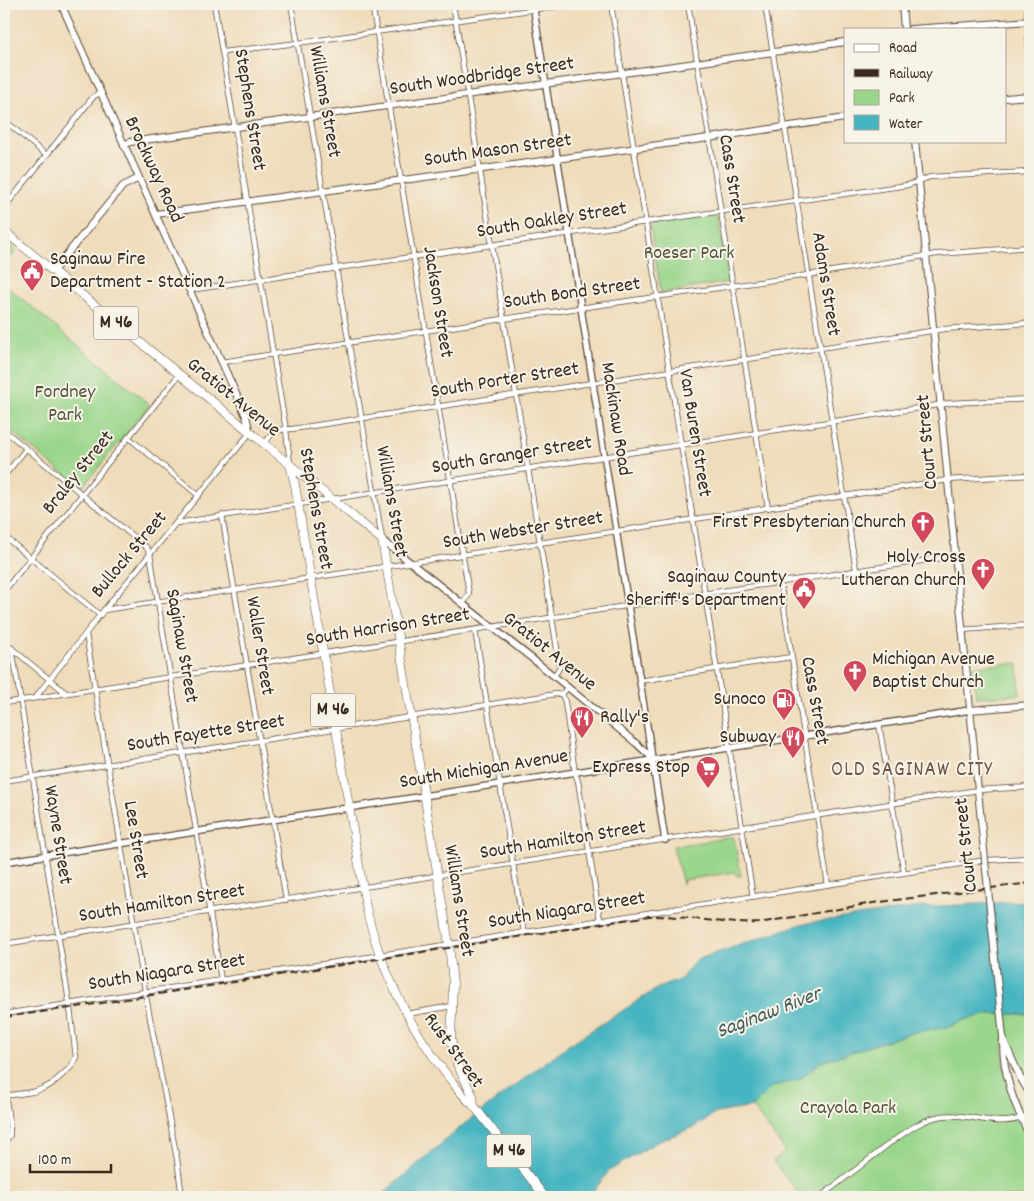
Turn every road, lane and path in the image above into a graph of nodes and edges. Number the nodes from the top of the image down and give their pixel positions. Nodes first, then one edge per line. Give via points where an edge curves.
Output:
1 (60, 4) edge
2 (214, 4) edge
3 (292, 4) edge
4 (372, 4) edge
5 (452, 4) edge
6 (573, 4) edge
7 (611, 4) edge
8 (688, 4) edge
9 (765, 4) edge
10 (902, 4) edge
11 (1028, 4) edge
12 (534, 6) edge
13 (455, 21) junction
14 (1029, 21) edge
15 (904, 28) edge
16 (926, 28) edge
17 (377, 32) junction
18 (844, 42) edge
19 (298, 43) junction
20 (223, 52) junction
21 (773, 52) junction
22 (697, 62) junction
23 (622, 73) junction
24 (1030, 77) edge
25 (546, 84) junction
26 (100, 93) junction
27 (467, 94) junction
28 (1030, 96) edge
29 (1006, 98) edge
30 (389, 106) junction
31 (310, 117) junction
32 (844, 118) edge
33 (4, 120) edge
34 (784, 127) junction
35 (235, 128) junction
36 (709, 138) junction
37 (915, 142) edge
38 (124, 145) junction
39 (634, 148) junction
40 (46, 155) junction
41 (558, 159) junction
42 (479, 170) junction
43 (1030, 172) edge
44 (139, 178) junction
45 (401, 181) junction
46 (919, 181) junction
47 (324, 191) junction
48 (796, 200) junction
49 (247, 202) junction
50 (4, 208) edge
51 (721, 212) junction
52 (156, 214) junction
53 (646, 222) junction
54 (4, 231) edge
55 (569, 234) junction
56 (492, 245) junction
57 (1030, 247) edge
58 (414, 256) junction
59 (926, 256) junction
60 (336, 268) junction
61 (53, 271) junction
62 (808, 275) junction
63 (261, 279) junction
64 (733, 285) junction
65 (190, 290) junction
66 (658, 297) junction
67 (581, 308) junction
68 (503, 319) junction
69 (1030, 323) edge
70 (934, 330) junction
71 (426, 331) junction
72 (348, 343) junction
73 (820, 348) junction
74 (273, 354) junction
75 (744, 359) junction
76 (222, 362) junction
77 (669, 371) junction
78 (179, 375) junction
79 (593, 383) junction
80 (516, 394) junction
81 (1030, 399) edge
82 (439, 406) junction
83 (940, 406) junction
84 (361, 418) junction
85 (832, 423) junction
86 (4, 430) edge
87 (286, 430) junction
88 (250, 433) junction
89 (756, 434) junction
90 (128, 437) junction
91 (264, 444) junction
92 (681, 446) junction
93 (26, 449) junction
94 (604, 457) junction
95 (290, 465) junction
96 (528, 469) junction
97 (1030, 475) edge
98 (4, 476) edge
99 (450, 480) junction
100 (948, 480) junction
101 (373, 492) junction
102 (81, 495) junction
103 (198, 495) junction
104 (844, 497) junction
105 (332, 499) junction
106 (298, 504) junction
107 (768, 508) junction
108 (222, 515) junction
109 (693, 520) junction
110 (177, 523) junction
111 (616, 531) junction
112 (4, 536) edge
113 (382, 540) junction
114 (540, 543) junction
115 (150, 554) junction
116 (463, 556) junction
117 (954, 556) junction
118 (30, 558) junction
119 (412, 563) junction
120 (386, 567) junction
121 (856, 570) junction
122 (311, 579) junction
123 (780, 582) junction
124 (235, 590) junction
125 (4, 591) edge
126 (705, 593) junction
127 (158, 602) junction
128 (463, 604) junction
129 (628, 606) junction
130 (104, 610) junction
131 (100, 615) junction
132 (552, 618) junction
133 (1030, 625) edge
134 (492, 627) junction
135 (475, 630) junction
136 (961, 630) junction
137 (86, 634) junction
138 (4, 642) edge
139 (399, 642) junction
140 (12, 648) junction
141 (323, 654) junction
142 (791, 657) junction
143 (246, 665) junction
144 (716, 668) junction
145 (554, 676) junction
146 (171, 677) junction
147 (49, 680) junction
148 (639, 681) junction
149 (568, 688) junction
150 (95, 689) junction
151 (66, 693) junction
152 (562, 694) junction
153 (35, 698) junction
154 (20, 700) junction
155 (4, 703) edge
156 (488, 705) junction
157 (1030, 705) edge
158 (970, 710) junction
159 (411, 717) junction
160 (879, 724) junction
161 (336, 728) junction
162 (805, 735) junction
163 (260, 740) junction
164 (729, 748) junction
165 (184, 752) junction
166 (653, 759) junction
167 (107, 764) junction
168 (575, 772) junction
169 (32, 776) junction
170 (4, 780) edge
171 (501, 784) junction
172 (1030, 787) edge
173 (978, 790) junction
174 (424, 795) junction
175 (893, 803) junction
176 (348, 807) junction
177 (818, 815) junction
178 (272, 820) junction
179 (741, 826) junction
180 (197, 832) junction
181 (665, 840) junction
182 (120, 844) junction
183 (590, 852) junction
184 (45, 855) junction
185 (1030, 858) edge
186 (4, 862) edge
187 (513, 864) junction
188 (904, 873) junction
189 (438, 876) junction
190 (828, 885) junction
191 (362, 888) junction
192 (753, 897) junction
193 (286, 900) junction
194 (209, 912) junction
195 (600, 920) junction
196 (133, 923) junction
197 (524, 932) junction
198 (58, 935) junction
199 (4, 944) edge
200 (449, 944) junction
201 (379, 955) junction
202 (222, 980) junction
203 (145, 992) junction
204 (69, 1004) junction
205 (452, 1006) junction
206 (4, 1014) edge
207 (407, 1014) junction
208 (1003, 1037) junction
209 (4, 1083) edge
210 (1030, 1094) edge
211 (5, 1096) edge
212 (474, 1106) junction
213 (1030, 1114) edge
214 (1021, 1119) junction
215 (1030, 1136) edge
216 (4, 1143) edge
217 (182, 1197) edge
218 (545, 1197) edge
219 (820, 1197) edge

1 - 26 main road, Brockway Road
2 - 20 street, Stephens Street
3 - 19 street, Williams Street
4 - 17 street, Jackson Street
5 - 13 street
6 - 12 street
7 - 23 street, Van Buren Street
8 - 22 street, Cass Street
9 - 21 street, Adams Street
10 - 15 main road
11 - 14 street
12 - 13 street
12 - 25 street, Mackinaw Road
13 - 17 street
13 - 27 street
14 - 16 main road
14 - 24 street
17 - 19 street
17 - 30 street, Jackson Street
18 - 21 main road, South Woodbridge Street
19 - 20 street
19 - 31 street, Williams Street
20 - 35 street, Stephens Street
21 - 22 main road, South Woodbridge Street
21 - 34 street, Adams Street
22 - 23 main road, South Woodbridge Street
22 - 36 street, Cass Street
23 - 25 main road, South Woodbridge Street
23 - 39 street, Van Buren Street
25 - 27 main road, South Woodbridge Street
25 - 41 street, Mackinaw Road
26 - 38 main road, Brockway Road
26 - 40 street via 94,96
27 - 30 main road, South Woodbridge Street
27 - 42 street
28 - 29 main road
30 - 31 main road, South Woodbridge Street
30 - 45 street, Jackson Street
31 - 35 main road, South Woodbridge Street
31 - 47 street, Williams Street
32 - 34 main road, South Mason Street
33 - 40 street
34 - 36 main road, South Mason Street
34 - 48 street, Adams Street
35 - 38 main road, South Woodbridge Street
35 - 49 street, Stephens Street
36 - 39 main road, South Mason Street
36 - 51 street, Cass Street
37 - 46 main road, Court Street
38 - 44 main road, Brockway Road
39 - 41 main road, South Mason Street
39 - 53 street, Van Buren Street
40 - 50 street
41 - 42 main road, South Mason Street
41 - 55 street, Mackinaw Road
42 - 45 main road, South Mason Street
42 - 56 street
43 - 46 street, South Oakley Street via 930,177
44 - 52 main road, Brockway Road
44 - 61 main road via 123,186
45 - 47 main road, South Mason Street
45 - 58 street, Jackson Street
46 - 48 street, South Oakley Street
46 - 59 main road, Court Street
47 - 49 main road, South Mason Street
47 - 60 street, Williams Street
48 - 51 street, South Oakley Street
48 - 62 street, Adams Street
49 - 52 main road, South Mason Street
49 - 63 street, Stephens Street
51 - 53 street, South Oakley Street
51 - 64 street, Cass Street
52 - 65 main road, Brockway Road
53 - 55 street, South Oakley Street
53 - 66 street, Van Buren Street
54 - 61 highway, Gratiot Avenue / M 46
55 - 56 street, South Oakley Street
55 - 67 street, Mackinaw Road
56 - 58 street, South Oakley Street
56 - 68 street
57 - 59 street, South Bond Street
58 - 60 street, South Oakley Street
58 - 71 street, Jackson Street
59 - 62 street, South Bond Street
59 - 70 main road, Court Street
60 - 63 street, South Oakley Street
60 - 72 street, Williams Street
61 - 78 highway, Gratiot Avenue / M 46
62 - 64 street, South Bond Street
62 - 73 street, Adams Street
63 - 65 street, South Oakley Street
63 - 74 street, Stephens Street
64 - 66 street, South Bond Street
64 - 75 street, Cass Street
65 - 76 main road, Brockway Road
66 - 67 street, South Bond Street
66 - 77 street, Van Buren Street
67 - 68 street, South Bond Street
67 - 79 street, Mackinaw Road
68 - 71 street, South Bond Street
68 - 80 street
69 - 70 street, South Porter Street
70 - 73 street, South Porter Street
70 - 83 main road, Court Street
71 - 72 street, South Bond Street
71 - 82 street, Jackson Street
72 - 74 street, South Bond Street
72 - 84 street, Williams Street
73 - 75 street, South Porter Street
73 - 85 street, Adams Street
74 - 76 street, South Bond Street
74 - 87 street, Stephens Street
75 - 77 street, South Porter Street
75 - 89 street, Cass Street
76 - 88 main road, Brockway Road via 246,416
77 - 79 street, South Porter Street
77 - 92 street, Van Buren Street
78 - 88 highway, Gratiot Avenue / M 46
78 - 90 street, Braley Street
79 - 80 street, South Porter Street
79 - 94 street, Mackinaw Road
80 - 82 street, South Porter Street
80 - 96 street
81 - 83 street, South Granger Street
82 - 84 street, South Porter Street
82 - 99 street, Jackson Street
83 - 85 street, South Granger Street
83 - 100 main road, Court Street
84 - 87 street, South Porter Street
84 - 101 street, Williams Street
85 - 89 street, South Granger Street
85 - 104 street, Adams Street
86 - 93 street
87 - 91 street, South Porter Street via 275,430
87 - 95 street, Stephens Street
88 - 91 highway, Gratiot Avenue / M 46
88 - 103 street, Bullock Street
89 - 92 street, South Granger Street
89 - 107 street, Cass Street
90 - 102 street, Braley Street
90 - 103 street
91 - 95 highway, Gratiot Avenue / M 46
92 - 94 street, South Granger Street
92 - 109 street, Van Buren Street
93 - 98 street
93 - 102 street
94 - 96 street, South Granger Street
94 - 111 street, Mackinaw Road
95 - 105 highway, Gratiot Avenue
95 - 106 highway, Stephens Street / M 46
96 - 99 street, South Granger Street
96 - 114 street
97 - 100 street, South Webster Street
99 - 101 street, South Granger Street
99 - 116 street, Jackson Street
100 - 104 street, South Webster Street
100 - 117 main road, Court Street
101 - 105 street, South Granger Street
101 - 113 street, Williams Street
102 - 115 street
102 - 118 street, Braley Street
103 - 110 street, Bullock Street
104 - 107 street, South Webster Street
104 - 121 street, Adams Street
105 - 106 street, South Granger Street
105 - 113 highway, Gratiot Avenue
106 - 108 street, South Granger Street
106 - 122 highway, Stephens Street / M 46
107 - 109 street, South Webster Street
108 - 110 street, South Granger Street
108 - 124 street, Waller Street
109 - 111 street, South Webster Street
109 - 126 street, Van Buren Street
110 - 115 street, Bullock Street
111 - 114 street, South Webster Street
111 - 129 street, Mackinaw Road
112 - 118 street
113 - 119 street, Gratiot Avenue
113 - 120 highway, Williams Street / M 46
114 - 116 street, South Webster Street
114 - 132 street
115 - 127 street, Saginaw Street
115 - 130 street, Bullock Street
116 - 119 street, South Webster Street
116 - 128 street, Jackson Street via 469,594
117 - 121 street, South Harrison Street
117 - 136 main road, Court Street
118 - 125 street, Braley Street
118 - 131 street
119 - 120 street, South Webster Street
119 - 128 street, Gratiot Avenue
120 - 122 street, South Webster Street
120 - 139 highway, Williams Street / M 46
121 - 123 street, South Harrison Street
122 - 124 street, South Webster Street
122 - 141 highway, Stephens Street / M 46
123 - 126 street, South Harrison Street
123 - 142 street, Cass Street
124 - 127 street, South Webster Street
124 - 143 street, Waller Street
126 - 129 street, South Harrison Street
126 - 144 street, Van Buren Street
127 - 130 street, South Webster Street
127 - 146 street, Saginaw Street
128 - 134 street, Gratiot Avenue
129 - 132 street, South Harrison Street
129 - 148 street, Mackinaw Road
130 - 131 street, Bullock Street
131 - 137 street, Bullock Street
132 - 134 street, South Harrison Street
132 - 145 street via 560,667
133 - 136 street
134 - 135 street, South Harrison Street
134 - 145 street, Gratiot Avenue
135 - 139 street, South Harrison Street
135 - 156 street
136 - 158 main road, Court Street
137 - 147 street, Bullock Street
137 - 150 street, Lee Street
138 - 140 street
139 - 141 street, South Harrison Street
139 - 159 highway, Williams Street / M 46
140 - 147 street
140 - 154 street, Wayne Street
141 - 143 street, South Harrison Street
141 - 161 highway, Stephens Street / M 46
142 - 144 street
142 - 162 street, Cass Street
143 - 146 street, South Harrison Street
143 - 163 street, Waller Street
144 - 148 street
144 - 164 street, Van Buren Street
145 - 149 street, Gratiot Avenue
146 - 150 street, South Harrison Street
146 - 165 street, Saginaw Street
147 - 151 street
147 - 153 street, Bullock Street
148 - 166 street, Mackinaw Road
149 - 152 street
149 - 166 street, Gratiot Avenue
150 - 151 street, South Harrison Street
150 - 167 street, Lee Street
151 - 153 street, South Harrison Street
152 - 156 street, South Fayette Street
152 - 168 street via 566,702
153 - 154 street, South Harrison Street
154 - 155 street, South Harrison Street
154 - 169 street, Wayne Street
156 - 159 street, South Fayette Street
156 - 171 street
157 - 158 main road
158 - 160 street, South Michigan Avenue
158 - 173 main road, Court Street
159 - 161 street, South Fayette Street
159 - 174 highway, Williams Street / M 46
160 - 162 street, South Michigan Avenue
160 - 175 street
161 - 163 street, South Fayette Street
161 - 176 highway, Stephens Street / M 46
162 - 164 street, South Michigan Avenue
162 - 177 street, Cass Street
163 - 165 street, South Fayette Street
163 - 178 street, Waller Street
164 - 166 street, South Michigan Avenue
164 - 179 street, Van Buren Street
165 - 167 street, South Fayette Street
165 - 180 street, Saginaw Street
166 - 168 street, South Michigan Avenue
166 - 181 street, Mackinaw Road
167 - 169 street, South Fayette Street
167 - 182 street, Lee Street
168 - 171 street, South Michigan Avenue
168 - 183 street
169 - 170 street, South Fayette Street
169 - 184 street, Wayne Street
171 - 174 street, South Michigan Avenue
171 - 187 street
172 - 173 street, South Hamilton Street
173 - 175 street, South Hamilton Street
173 - 208 main road, Court Street, bridge
174 - 176 street, South Michigan Avenue
174 - 189 highway, Williams Street / M 46
175 - 177 street, South Hamilton Street
175 - 188 street
176 - 178 street, South Michigan Avenue
176 - 191 highway, Stephens Street / M 46
177 - 179 street, South Hamilton Street
177 - 190 street, Cass Street
178 - 180 street, South Michigan Avenue
178 - 193 street, Waller Street
179 - 181 street, South Hamilton Street
179 - 192 street, Van Buren Street
180 - 182 street, South Michigan Avenue
180 - 194 street, Saginaw Street
181 - 183 street, South Hamilton Street
182 - 184 street, South Michigan Avenue
182 - 196 street, Lee Street
183 - 187 street, South Hamilton Street
183 - 195 street
184 - 186 street, South Michigan Avenue
184 - 198 street, Wayne Street
185 - 188 street, South Niagara Street via 986,860
187 - 189 street, South Hamilton Street
187 - 197 street
188 - 190 street, South Niagara Street
189 - 191 street, South Hamilton Street
189 - 200 highway, Williams Street / M 46
190 - 192 street, South Niagara Street
191 - 193 street, South Hamilton Street
191 - 201 highway, Stephens Street / M 46
192 - 195 street, South Niagara Street
193 - 194 street, South Hamilton Street
194 - 196 street, South Hamilton Street
194 - 202 street, Saginaw Street
195 - 197 street, South Niagara Street
196 - 198 street, South Hamilton Street
196 - 203 street, Lee Street
197 - 200 street, South Niagara Street
198 - 199 street, South Hamilton Street
198 - 204 street, Wayne Street
200 - 201 street, South Niagara Street
200 - 205 highway, Williams Street / M 46
201 - 202 street, South Niagara Street
201 - 207 highway, Stephens Street / M 46
202 - 203 street, South Niagara Street
203 - 204 street, South Niagara Street
203 - 217 street, Lee Street
204 - 206 street, South Niagara Street
204 - 211 street, Wayne Street via 76,1057 71,1067 52,1084 32,1092
205 - 207 street
205 - 212 highway, Williams Street / M 46 via 455,1055 473,1096
207 - 212 highway, Rust Street / M 46 via 438,1063
208 - 210 main road
208 - 214 main road via 1004,1066
209 - 211 street
211 - 216 street via 10,1135
212 - 218 highway, M 46
213 - 214 street
214 - 215 main road
214 - 219 street via 998,1122 957,1115 920,1122

